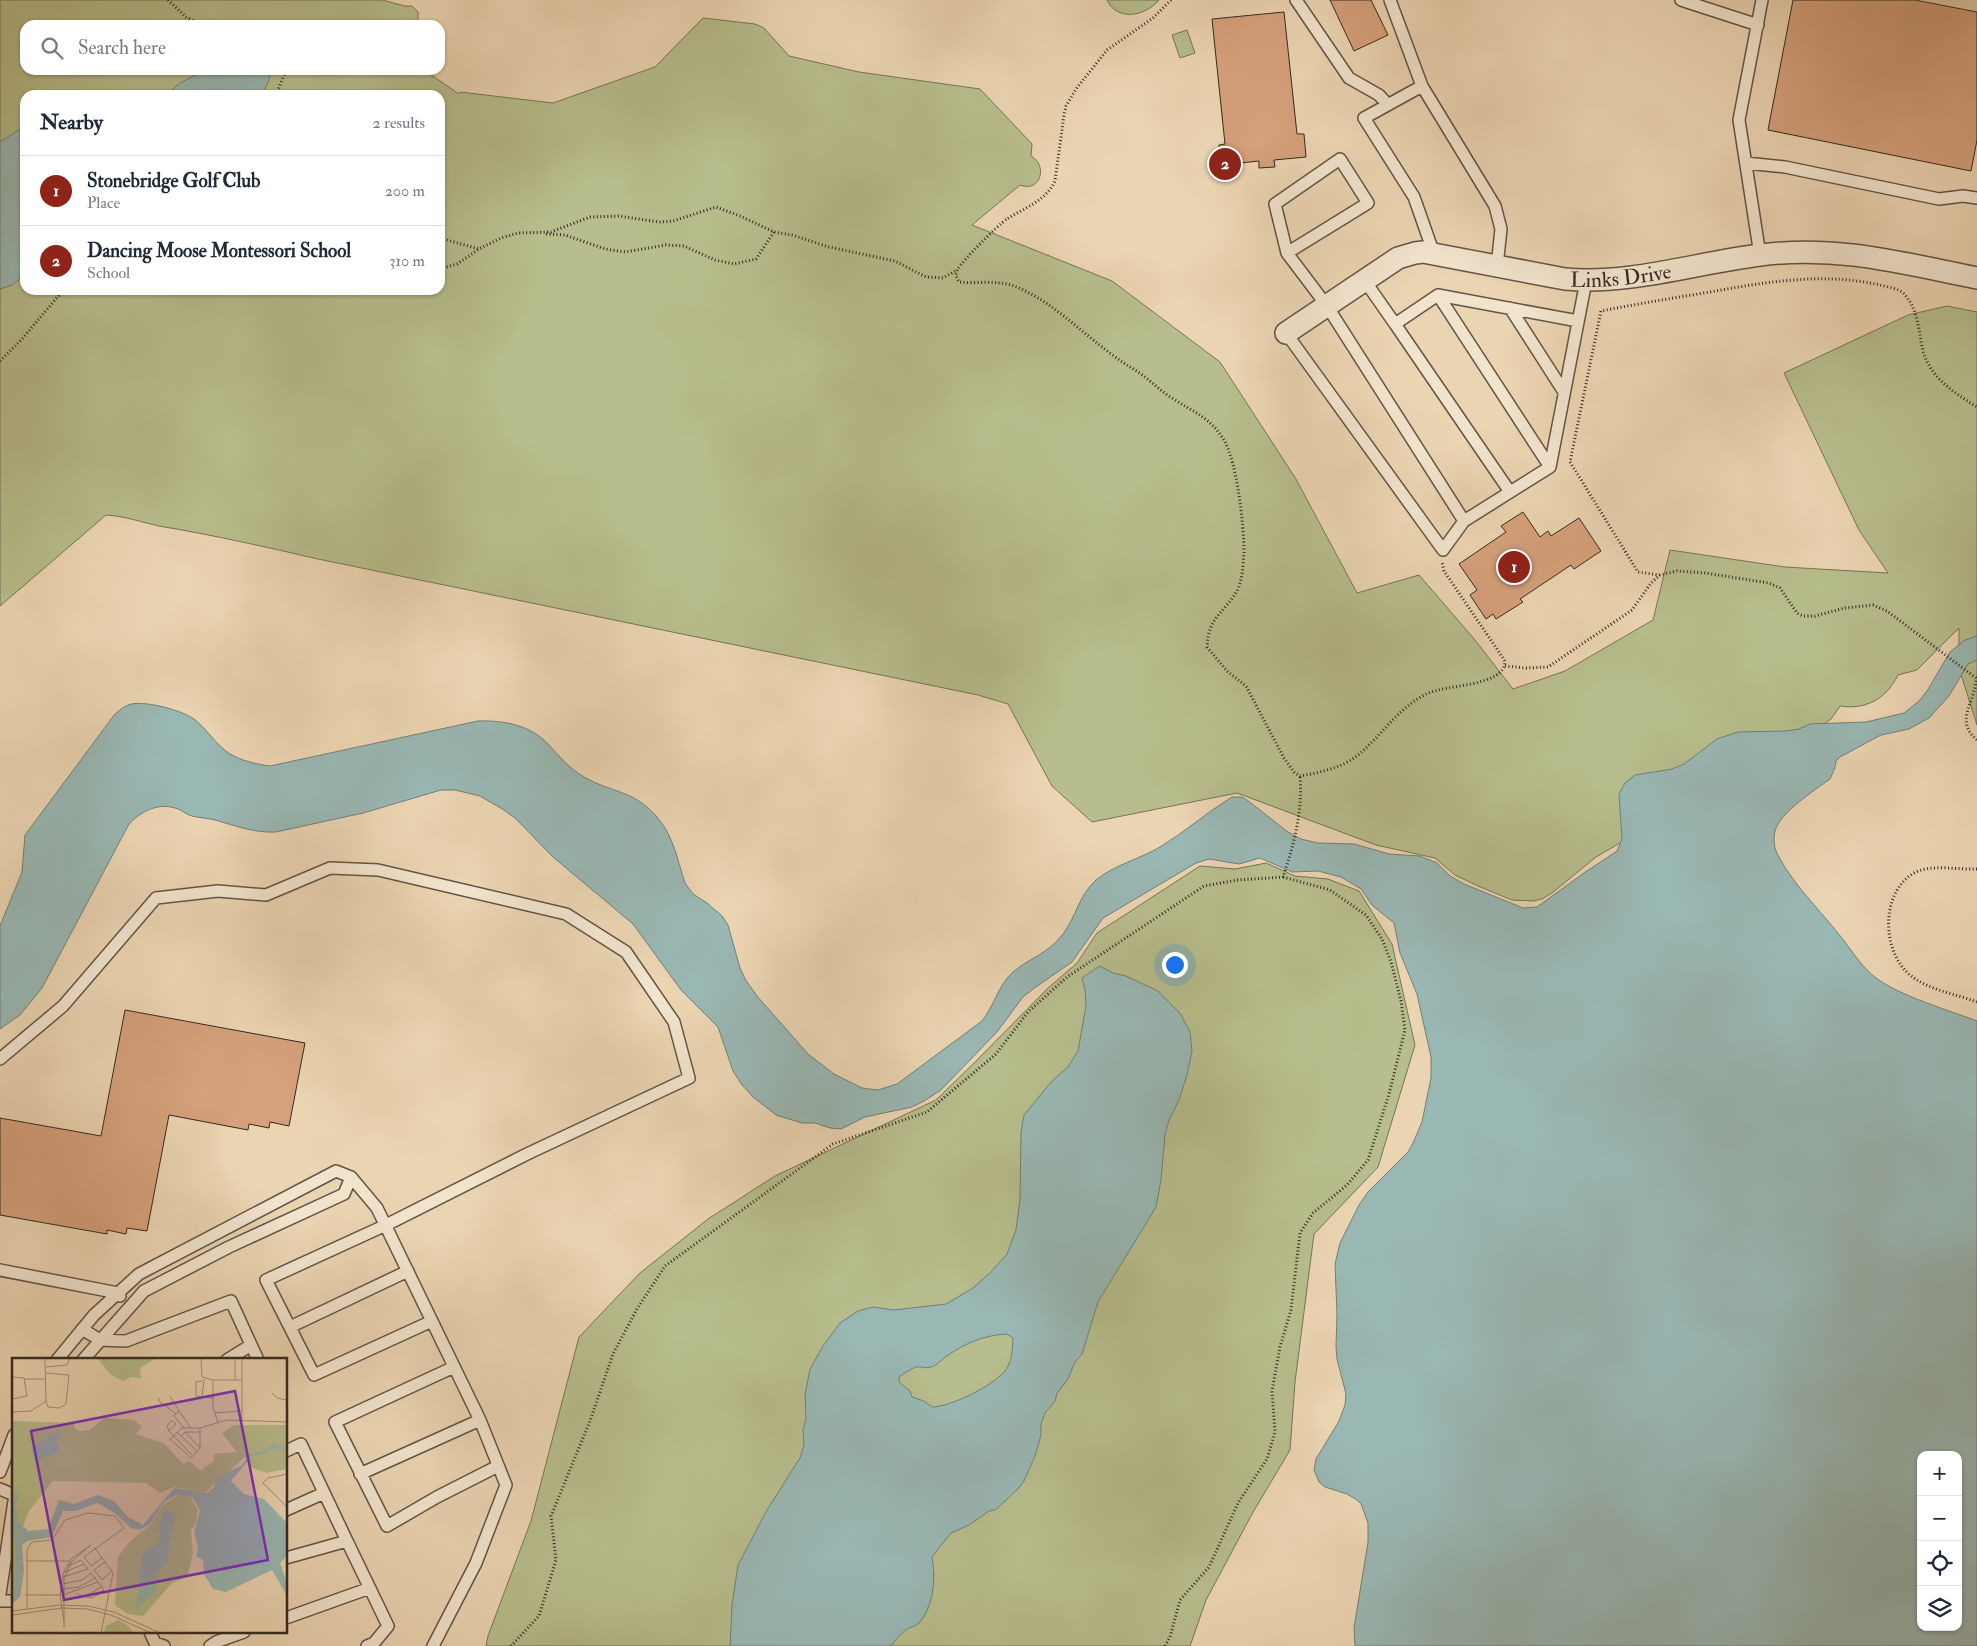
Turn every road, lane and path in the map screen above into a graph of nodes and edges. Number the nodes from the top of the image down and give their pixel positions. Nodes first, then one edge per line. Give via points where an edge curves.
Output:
1 (168, 0) edge
2 (1171, 0) edge
3 (1296, 0) edge
4 (1390, 0) edge
5 (1681, 0) edge
6 (1762, 0) edge
7 (192, 20) edge
8 (1758, 25) junction
9 (284, 75) edge
10 (1422, 86) junction
11 (278, 90) edge
12 (1388, 105) junction
13 (1746, 163) junction
14 (1977, 198) edge
15 (774, 232) junction
16 (535, 233) junction
17 (445, 239) edge
18 (479, 249) junction
19 (1287, 253) junction
20 (1434, 254) junction
21 (1760, 255) junction
22 (1497, 266) junction
23 (445, 268) edge
24 (957, 269) junction
25 (1977, 278) edge
26 (1365, 280) junction
27 (1586, 281) junction
28 (59, 295) edge
29 (1438, 295) junction
30 (1327, 306) junction
31 (1510, 308) junction
32 (1578, 320) junction
33 (1395, 324) junction
34 (1286, 332) joint
35 (0, 361) edge
36 (1564, 392) junction
37 (1977, 407) edge
38 (1550, 467) junction
39 (1510, 492) junction
40 (1464, 521) junction
41 (1443, 550) junction
42 (1660, 575) junction
43 (1505, 666) junction
44 (1977, 740) edge
45 (1300, 776) junction
46 (1977, 869) edge
47 (1284, 876) junction
48 (1977, 1002) edge
49 (0, 1059) edge
50 (351, 1177) junction
51 (386, 1225) junction
52 (0, 1270) edge
53 (408, 1270) junction
54 (118, 1293) junction
55 (130, 1306) junction
56 (432, 1321) junction
57 (290, 1328) junction
58 (82, 1329) junction
59 (100, 1340) junction
60 (251, 1345) junction
61 (59, 1358) edge
62 (85, 1358) edge
63 (230, 1358) edge
64 (257, 1358) edge
65 (454, 1368) junction
66 (480, 1420) junction
67 (12, 1440) edge
68 (288, 1450) edge
69 (498, 1466) junction
70 (0, 1472) edge
71 (360, 1474) junction
72 (0, 1489) edge
73 (12, 1493) edge
74 (324, 1493) junction
75 (288, 1509) edge
76 (12, 1524) edge
77 (347, 1540) junction
78 (10, 1546) edge
79 (288, 1557) edge
80 (370, 1588) junction
81 (0, 1594) edge
82 (288, 1617) edge
83 (151, 1634) edge
84 (238, 1634) edge
85 (164, 1646) edge
86 (210, 1646) edge
87 (367, 1646) edge
88 (433, 1646) edge
89 (511, 1646) edge
90 (1165, 1646) edge

1 - 7 path
2 - 24 path via 1153,18 1108,50 1076,89 1066,106 1055,181 1051,189 1044,197 1004,221
3 - 12 lane via 1349,78 1379,95
4 - 10 lane
5 - 8 lane
6 - 8 lane
8 - 13 lane via 1739,120
9 - 11 path
10 - 12 lane
10 - 22 lane via 1495,206 1501,229
12 - 20 lane via 1364,118 1414,197
13 - 14 lane via 1785,167 1939,199
13 - 21 lane
15 - 16 path via 716,207 666,221 619,216 590,217 551,232
15 - 16 path via 756,259 734,264 715,260 684,246 666,245 625,252 605,249 565,235
15 - 24 path via 896,261 926,278 943,278
16 - 18 path via 518,233
17 - 18 path
18 - 23 path via 457,264
19 - 19 lane via 1368,203 1340,159 1276,204
19 - 30 lane
20 - 22 street, Links Drive
20 - 26 street, Links Drive via 1414,252 1406,255
21 - 25 street, Links Drive via 1835,252
21 - 27 street, Links Drive
22 - 27 street, Links Drive
24 - 45 path via 959,282 998,283 1019,288 1064,315 1115,358 1171,398 1206,418 1224,441 1240,500 1244,550 1242,576 1237,590 1213,622 1207,647 1227,671 1246,686 1284,758
26 - 30 street, Links Drive
26 - 33 lane
27 - 32 lane
28 - 35 path
29 - 31 lane
29 - 33 lane
29 - 38 lane
30 - 34 street, Links Drive
30 - 40 lane
31 - 32 lane
31 - 36 lane
32 - 36 lane
33 - 39 lane
34 - 41 lane
36 - 38 lane
37 - 42 path via 1942,382 1930,369 1912,305 1903,292 1876,284 1823,278 1781,280 1601,311 1570,462 1638,572
38 - 39 lane
39 - 40 lane
40 - 41 lane
41 - 43 path via 1444,571 1505,661
42 - 43 path via 1632,610 1548,666
42 - 44 path via 1705,573 1769,583 1780,588 1797,613 1803,616 1873,605 1887,611 1976,678 1976,687 1966,710 1967,725
43 - 45 path via 1498,676 1488,680 1428,693 1407,707 1354,758
45 - 47 path via 1302,795
46 - 48 path via 1927,869 1909,876 1895,896 1888,932 1892,950 1910,975
47 - 89 path via 1204,886 1067,977 1028,1012 996,1054 927,1112 833,1144 665,1266 636,1309 613,1354 551,1516 556,1560 539,1616
47 - 90 path via 1330,890 1366,915 1382,939 1391,962 1405,1030 1368,1160 1347,1185 1313,1213 1300,1232 1291,1310 1272,1391 1275,1432 1267,1458 1238,1503 1210,1567 1180,1600
49 - 51 lane via 63,1006 156,898 218,891 266,895 330,868 378,870 566,914 626,952 674,1022 689,1078
50 - 51 lane via 378,1208
50 - 54 lane via 336,1171 139,1274
50 - 55 lane via 344,1194 229,1246 144,1291
51 - 53 lane
51 - 57 lane via 266,1280
52 - 54 lane
53 - 56 lane
53 - 57 lane
54 - 55 lane
54 - 58 lane
55 - 59 lane
56 - 57 lane via 314,1375
56 - 65 lane
58 - 59 lane
58 - 61 lane
59 - 60 lane via 126,1341 231,1301
59 - 62 lane
60 - 63 lane
60 - 64 lane
65 - 66 lane
65 - 71 lane via 335,1422
66 - 69 lane
66 - 71 lane
67 - 70 lane
68 - 74 lane via 301,1444
69 - 71 lane via 386,1526
69 - 88 lane via 506,1485 476,1563
72 - 73 lane
74 - 75 lane
74 - 77 lane
76 - 78 lane
77 - 79 lane
77 - 80 lane
78 - 81 lane
80 - 82 lane
80 - 87 lane via 388,1626 374,1644
83 - 85 lane via 155,1643
84 - 86 lane

